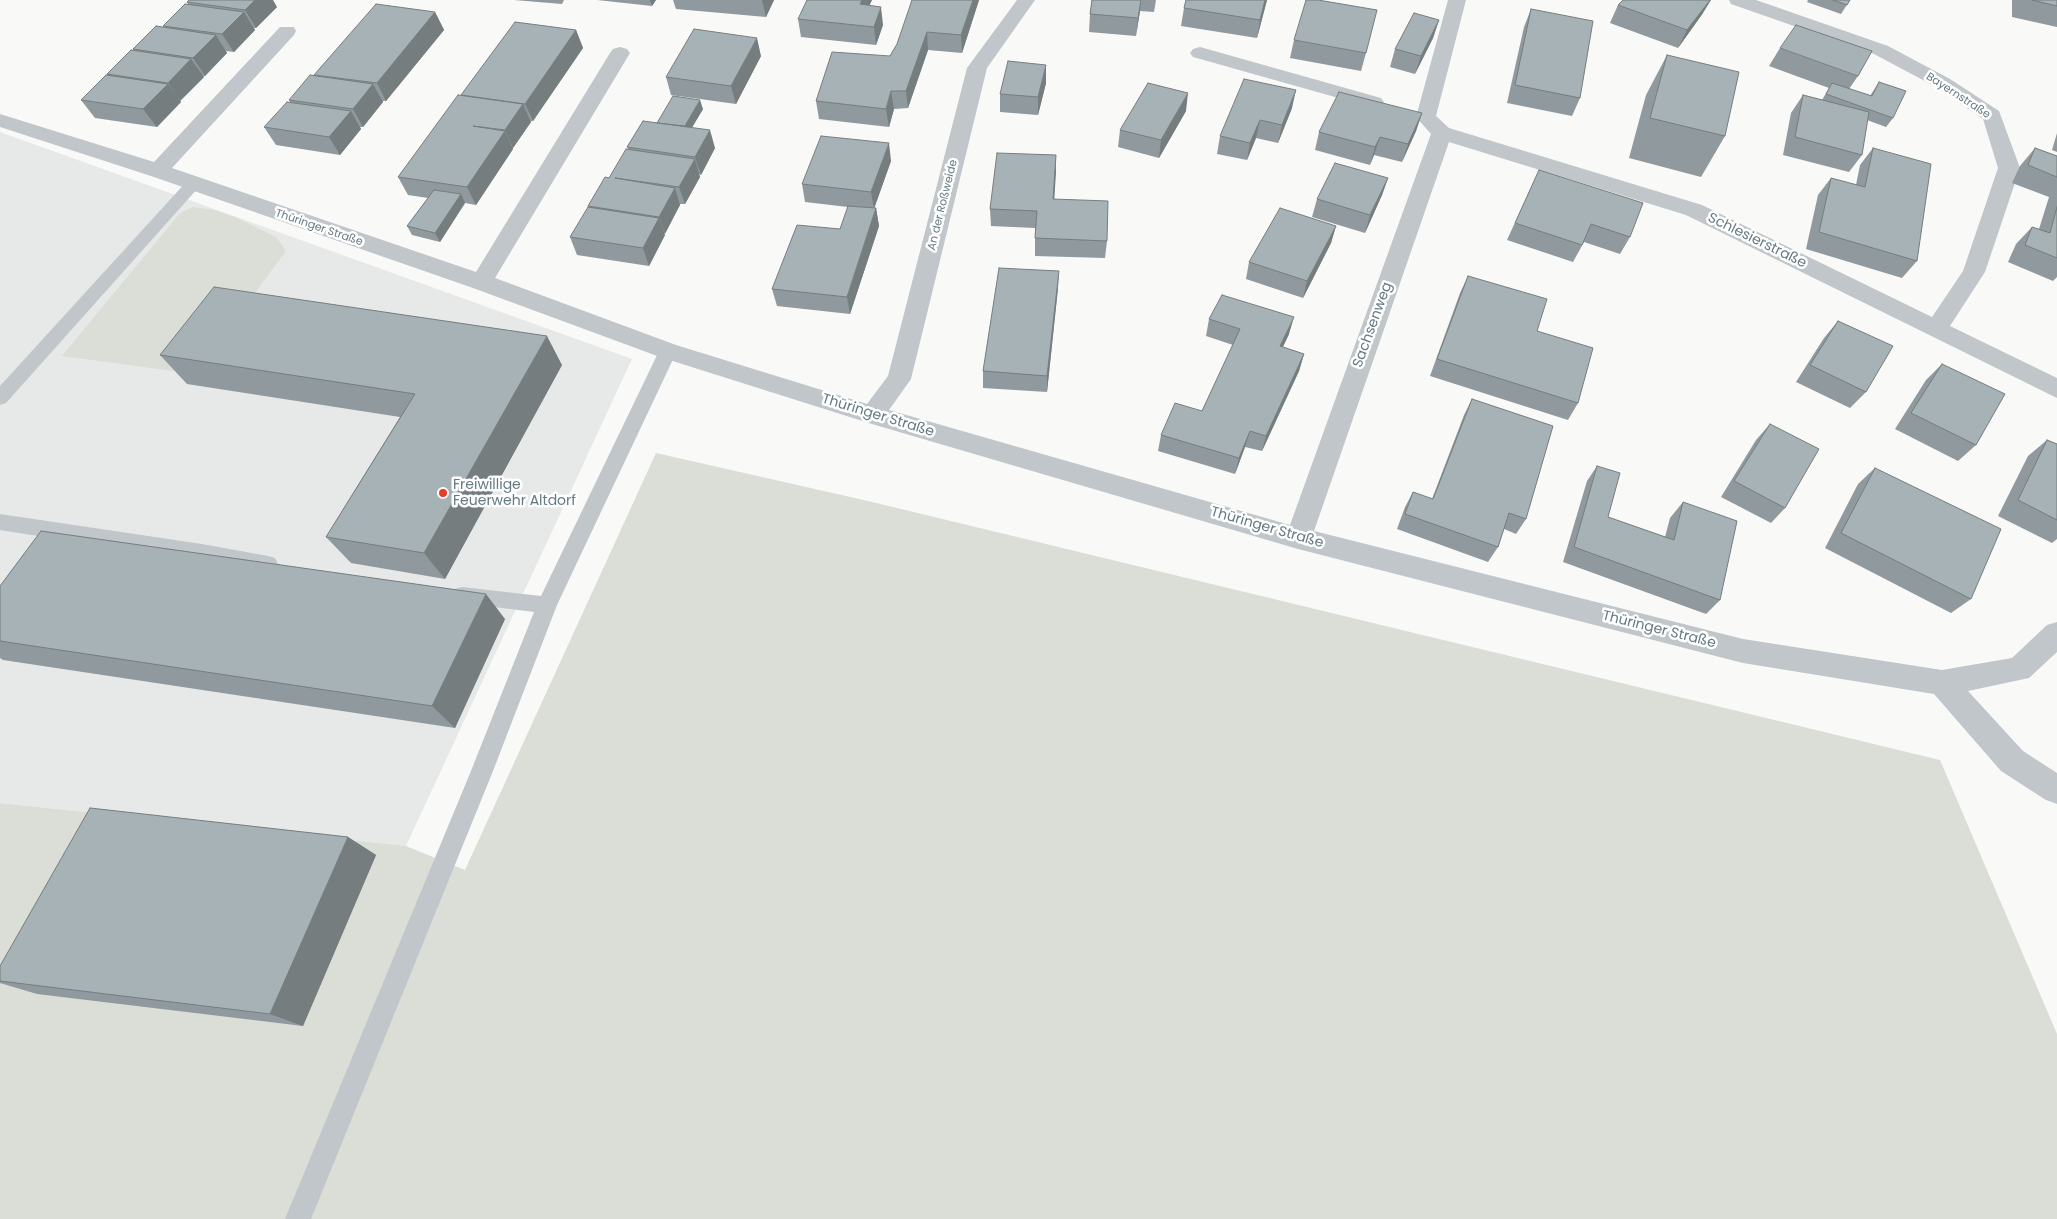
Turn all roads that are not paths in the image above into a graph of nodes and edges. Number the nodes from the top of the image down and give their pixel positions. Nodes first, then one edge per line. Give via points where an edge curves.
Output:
1 (1026, 0) edge
2 (1457, 0) edge
3 (1738, 0) edge
4 (287, 31) dead end
5 (1200, 53) dead end
6 (620, 54) dead end
7 (0, 120) edge
8 (1434, 125) junction
9 (158, 171) junction
10 (193, 184) junction
11 (481, 282) junction
12 (1936, 329) junction
13 (668, 351) junction
14 (2057, 389) edge
15 (0, 398) edge
16 (872, 414) junction
17 (0, 522) edge
18 (1298, 538) junction
19 (289, 568) edge
20 (442, 592) edge
21 (547, 605) junction
22 (2057, 634) edge
23 (1942, 682) junction
24 (2057, 790) edge
25 (298, 1219) edge

1 - 16 street, An der Roßweide via 977,68 899,380
2 - 8 street, Sachsenweg
3 - 12 street, Bayernstraße via 1881,50 1943,83 1992,116 2009,168 1974,272
4 - 9 street
5 - 8 street via 1398,109
6 - 11 street
7 - 9 street, Thüringer Straße
8 - 12 street, Schlesierstraße via 1694,210
8 - 18 street, Sachsenweg
9 - 10 street, Thüringer Straße
10 - 11 street, Thüringer Straße
10 - 15 lane
11 - 13 street, Thüringer Straße
12 - 14 street, Schlesierstraße
13 - 16 street, Thüringer Straße
13 - 21 lane
16 - 18 street, Thüringer Straße
17 - 19 lane
18 - 23 street, Thüringer Straße via 1743,652
20 - 21 lane
21 - 25 lane
22 - 23 street, Thüringer Straße via 2019,669
23 - 24 street via 2012,761

